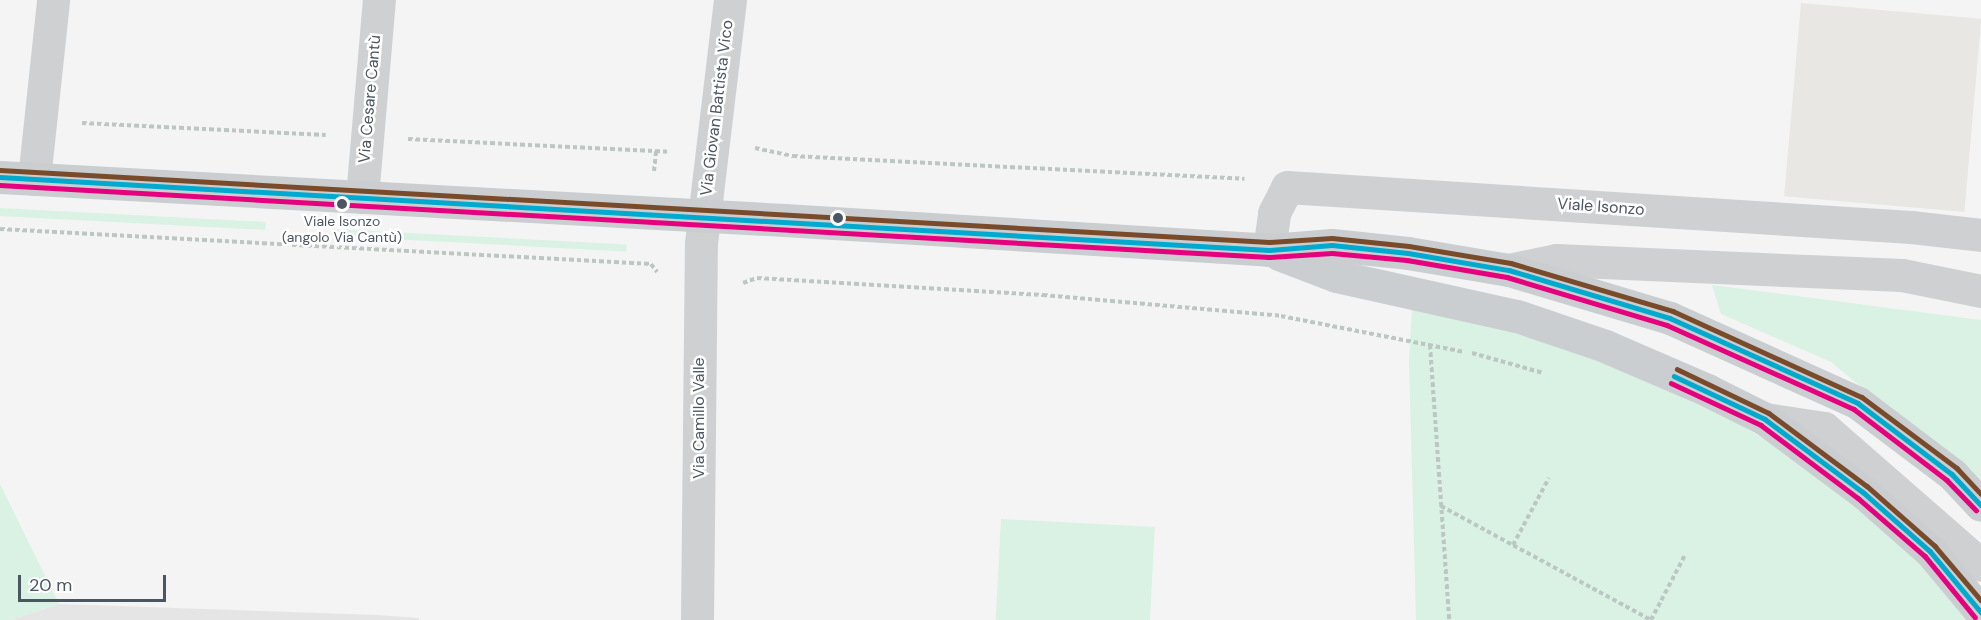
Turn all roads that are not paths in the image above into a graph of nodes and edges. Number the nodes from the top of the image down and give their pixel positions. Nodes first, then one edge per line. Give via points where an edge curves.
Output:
1 (53, 0) edge
2 (379, 0) edge
3 (730, 0) edge
4 (0, 177) edge
5 (34, 179) junction
6 (362, 197) junction
7 (704, 216) junction
8 (1981, 235) edge
9 (1269, 250) junction
10 (1509, 270) junction
11 (1981, 291) edge
12 (1765, 419) junction
13 (1981, 505) edge
14 (1981, 565) edge
15 (1981, 612) edge
16 (697, 620) edge

1 - 5 street
2 - 6 street, Via Cesare Cantù
3 - 7 street, Via Giovan Battista Vico
4 - 5 main road
5 - 6 main road
6 - 7 main road
7 - 9 main road
7 - 16 street, Via Camillo Valle
8 - 9 street, Viale Isonzo via 1911,227 1287,187 1274,213
9 - 10 main road via 1332,245
9 - 12 main road via 1336,276 1517,316 1594,342
10 - 11 street via 1556,260 1902,275
10 - 13 main road via 1670,318 1858,403 1952,474
12 - 14 street via 1824,428
12 - 15 main road via 1863,492 1930,551

